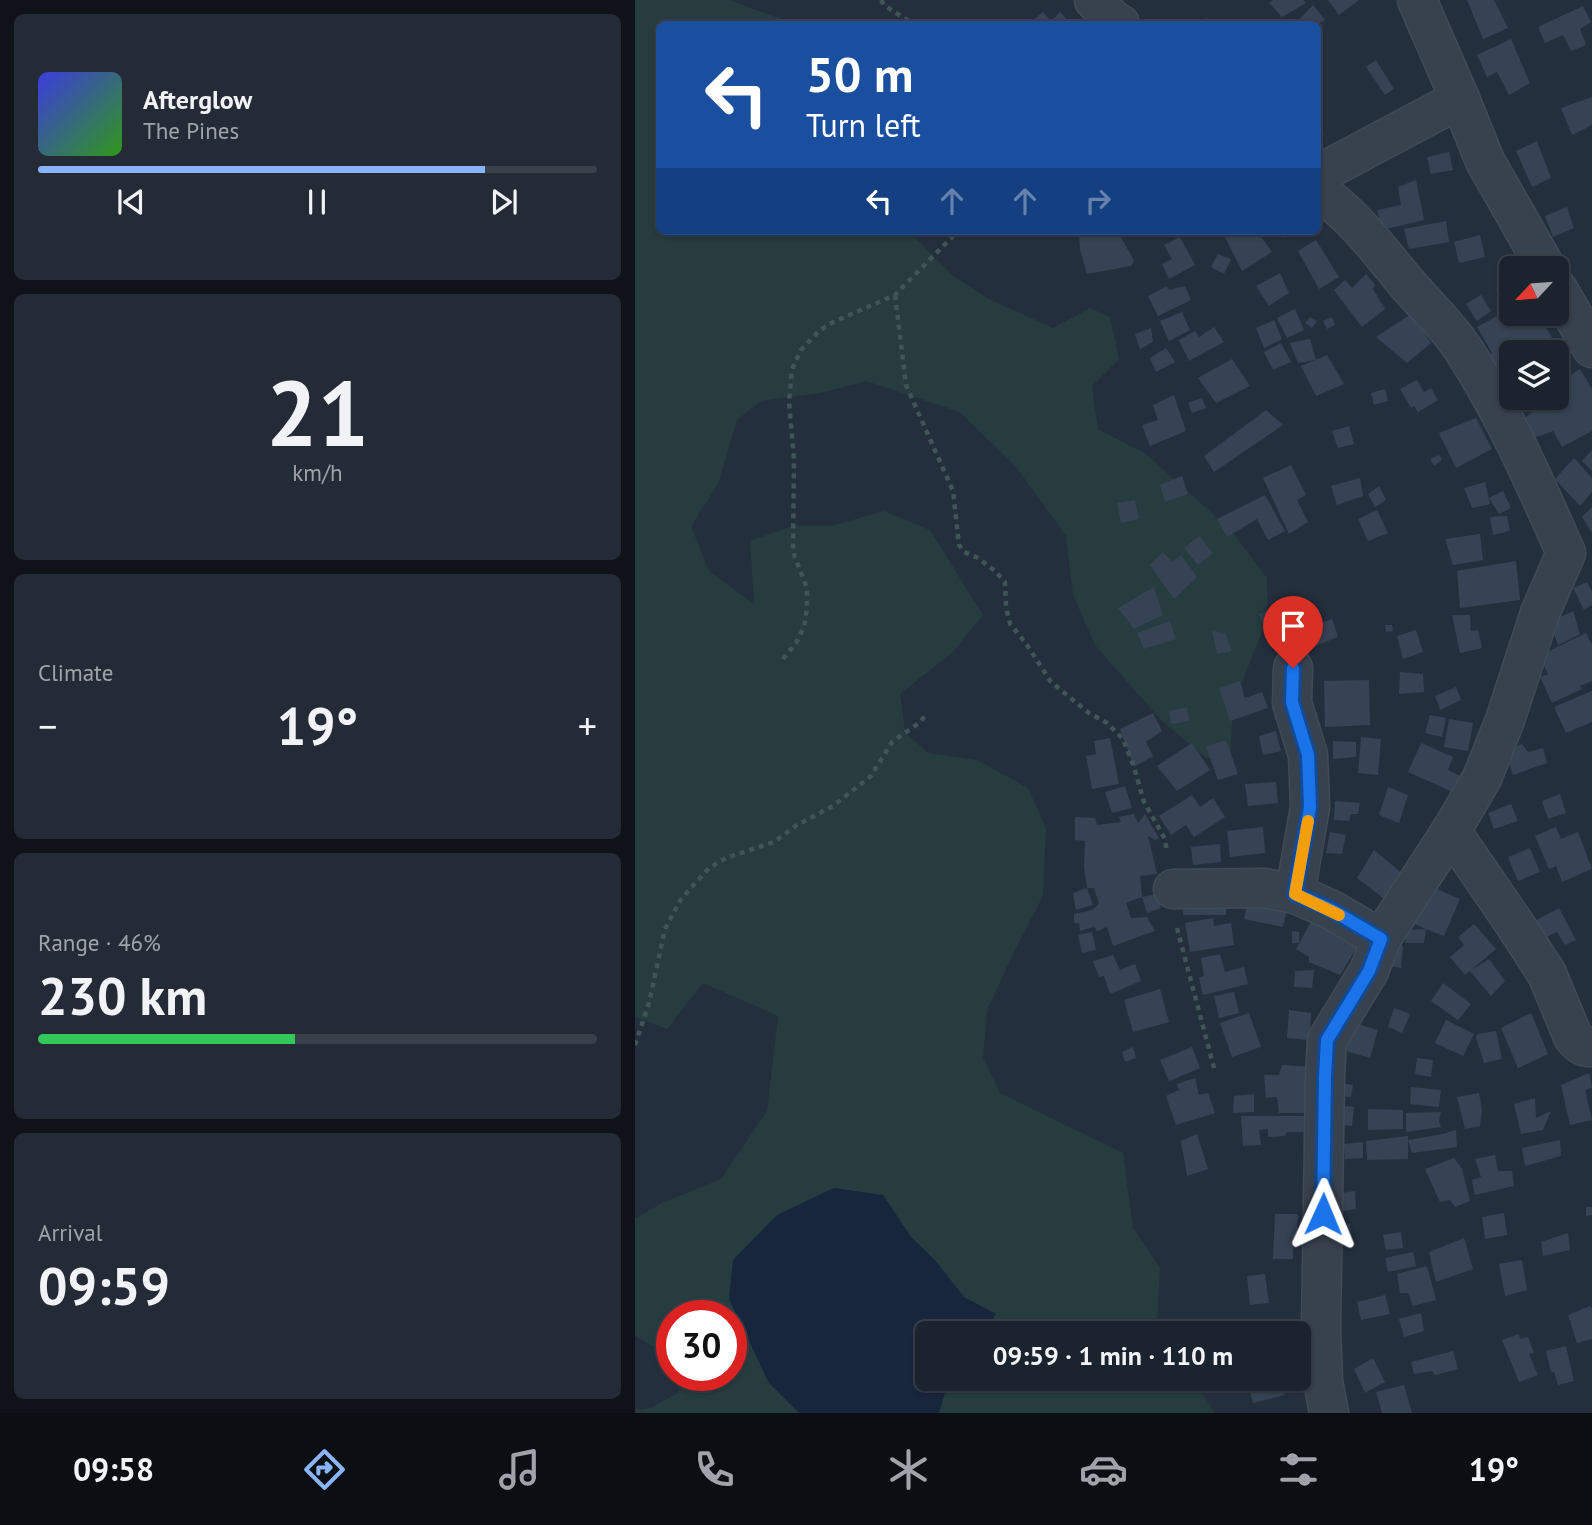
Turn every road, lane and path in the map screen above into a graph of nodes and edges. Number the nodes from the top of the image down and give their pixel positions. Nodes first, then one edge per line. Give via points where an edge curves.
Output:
1 (881, 0) edge
2 (1094, 0) edge
3 (1417, 0) edge
4 (908, 21) edge
5 (1114, 21) edge
6 (1460, 99) junction
7 (1321, 173) edge
8 (1321, 193) edge
9 (954, 235) edge
10 (1539, 256) edge
11 (895, 295) junction
12 (1569, 309) edge
13 (1592, 348) edge
14 (1579, 557) edge
15 (783, 659) dead end
16 (1293, 668) dead end
17 (926, 715) dead end
18 (1451, 831) junction
19 (1173, 889) junction
20 (1295, 894) junction
21 (1381, 939) junction
22 (635, 1045) edge
23 (1592, 1046) edge
24 (1214, 1069) dead end
25 (1329, 1413) edge

1 - 4 path
2 - 5 street
3 - 6 street
6 - 7 street
6 - 10 street via 1485,160
8 - 14 street via 1362,228 1464,351
9 - 11 path
11 - 15 path via 829,324 801,350 792,369 788,402 794,459 793,552 807,588 807,608 804,627
11 - 19 path via 906,385 952,491 959,545 1005,582 1010,624 1051,682 1123,739 1144,802 1165,839
12 - 13 street
14 - 18 street via 1540,614 1482,778
16 - 20 street via 1292,702 1308,755 1310,807
17 - 22 path via 892,742 871,776 833,806 774,842 709,868 681,899 665,929
18 - 21 street
18 - 23 street via 1547,974 1573,1037
19 - 20 street via 1264,888
19 - 24 path via 1176,925
20 - 21 street
21 - 25 street via 1369,971 1327,1040 1321,1329

